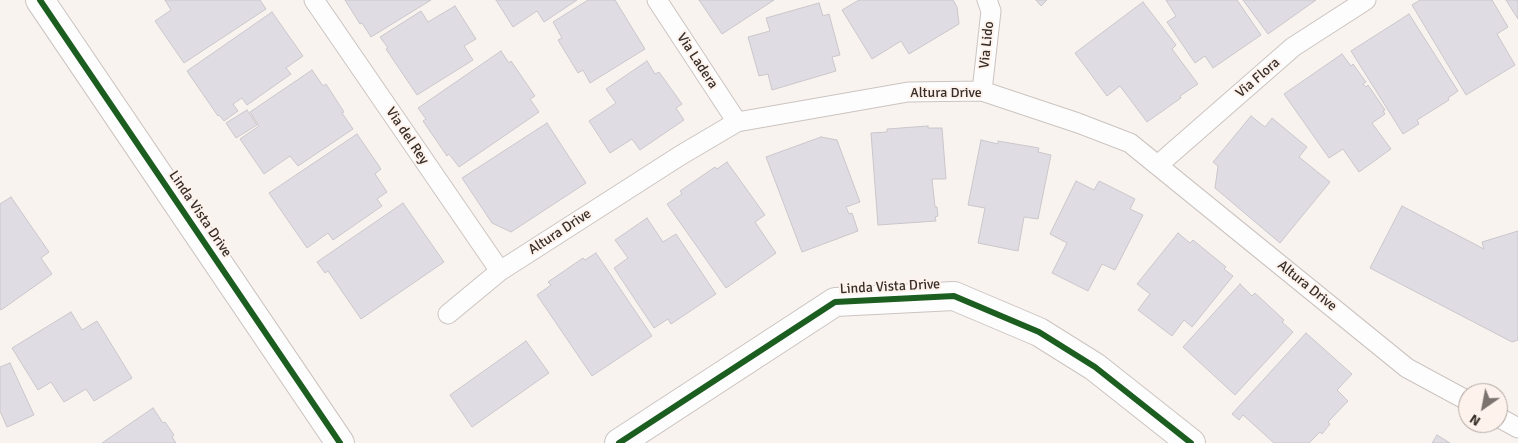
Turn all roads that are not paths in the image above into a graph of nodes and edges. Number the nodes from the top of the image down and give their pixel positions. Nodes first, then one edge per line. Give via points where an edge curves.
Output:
1 (40, 0) edge
2 (314, 0) edge
3 (657, 0) edge
4 (987, 0) edge
5 (1366, 0) edge
6 (982, 91) junction
7 (737, 122) junction
8 (1158, 165) junction
9 (500, 271) junction
10 (448, 314) dead end
11 (1458, 396) edge
12 (340, 443) edge
13 (619, 443) edge
14 (1191, 443) edge

1 - 12 street, Linda Vista Drive
2 - 9 lane, Via del Rey
3 - 7 lane, Via Ladera
4 - 6 lane, Via Lido via 991,11
5 - 8 lane, Via Flora via 1293,47
6 - 7 lane, Altura Drive via 908,92
6 - 8 lane, Altura Drive via 1130,144
7 - 9 lane, Altura Drive
8 - 11 lane, Altura Drive via 1407,368
9 - 10 lane, Altura Drive
13 - 14 street, Linda Vista Drive via 835,302 954,296 1039,332 1095,367

